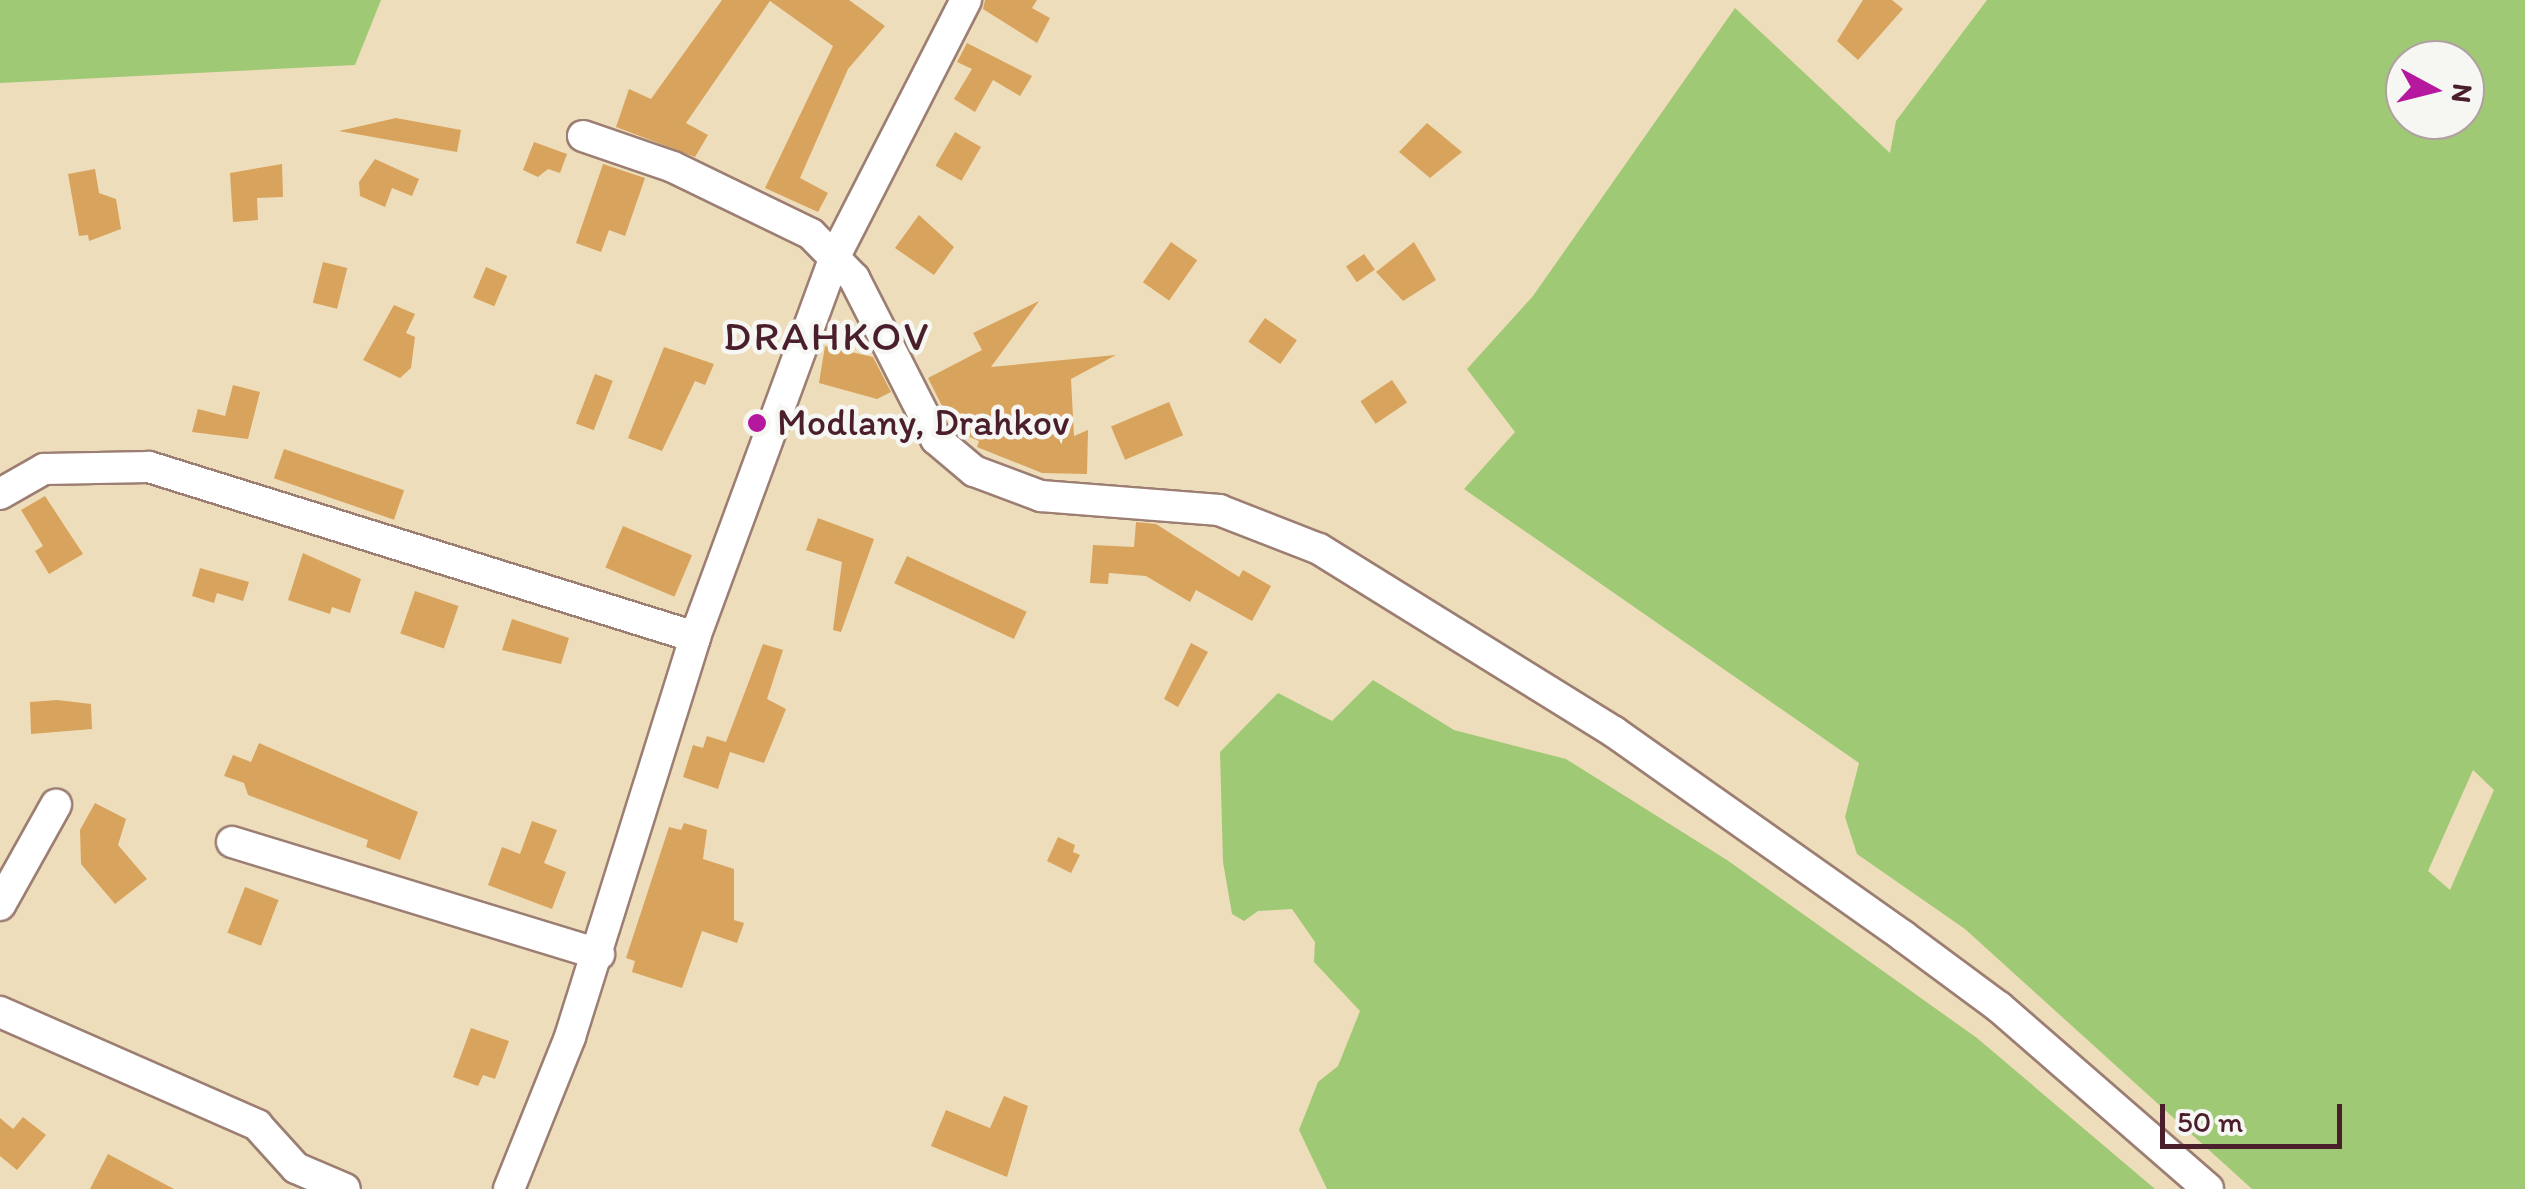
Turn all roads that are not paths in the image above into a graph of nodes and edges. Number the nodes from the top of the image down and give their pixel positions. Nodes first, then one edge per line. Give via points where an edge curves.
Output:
1 (966, 0) edge
2 (583, 136) dead end
3 (836, 256) junction
4 (0, 494) edge
5 (696, 638) junction
6 (56, 805) dead end
7 (232, 842) dead end
8 (0, 905) edge
9 (599, 954) junction
10 (0, 1012) edge
11 (345, 1189) edge
12 (509, 1189) edge
13 (2208, 1189) edge

1 - 3 street
2 - 3 street via 753,202
3 - 5 street
3 - 13 street via 854,278 936,439 974,471 1041,496 1219,510 1318,549 1614,732 1903,936 1999,1007
4 - 5 street via 44,470 149,467
5 - 9 street
6 - 8 street
7 - 9 street
9 - 12 street
10 - 11 street via 257,1125 296,1168

